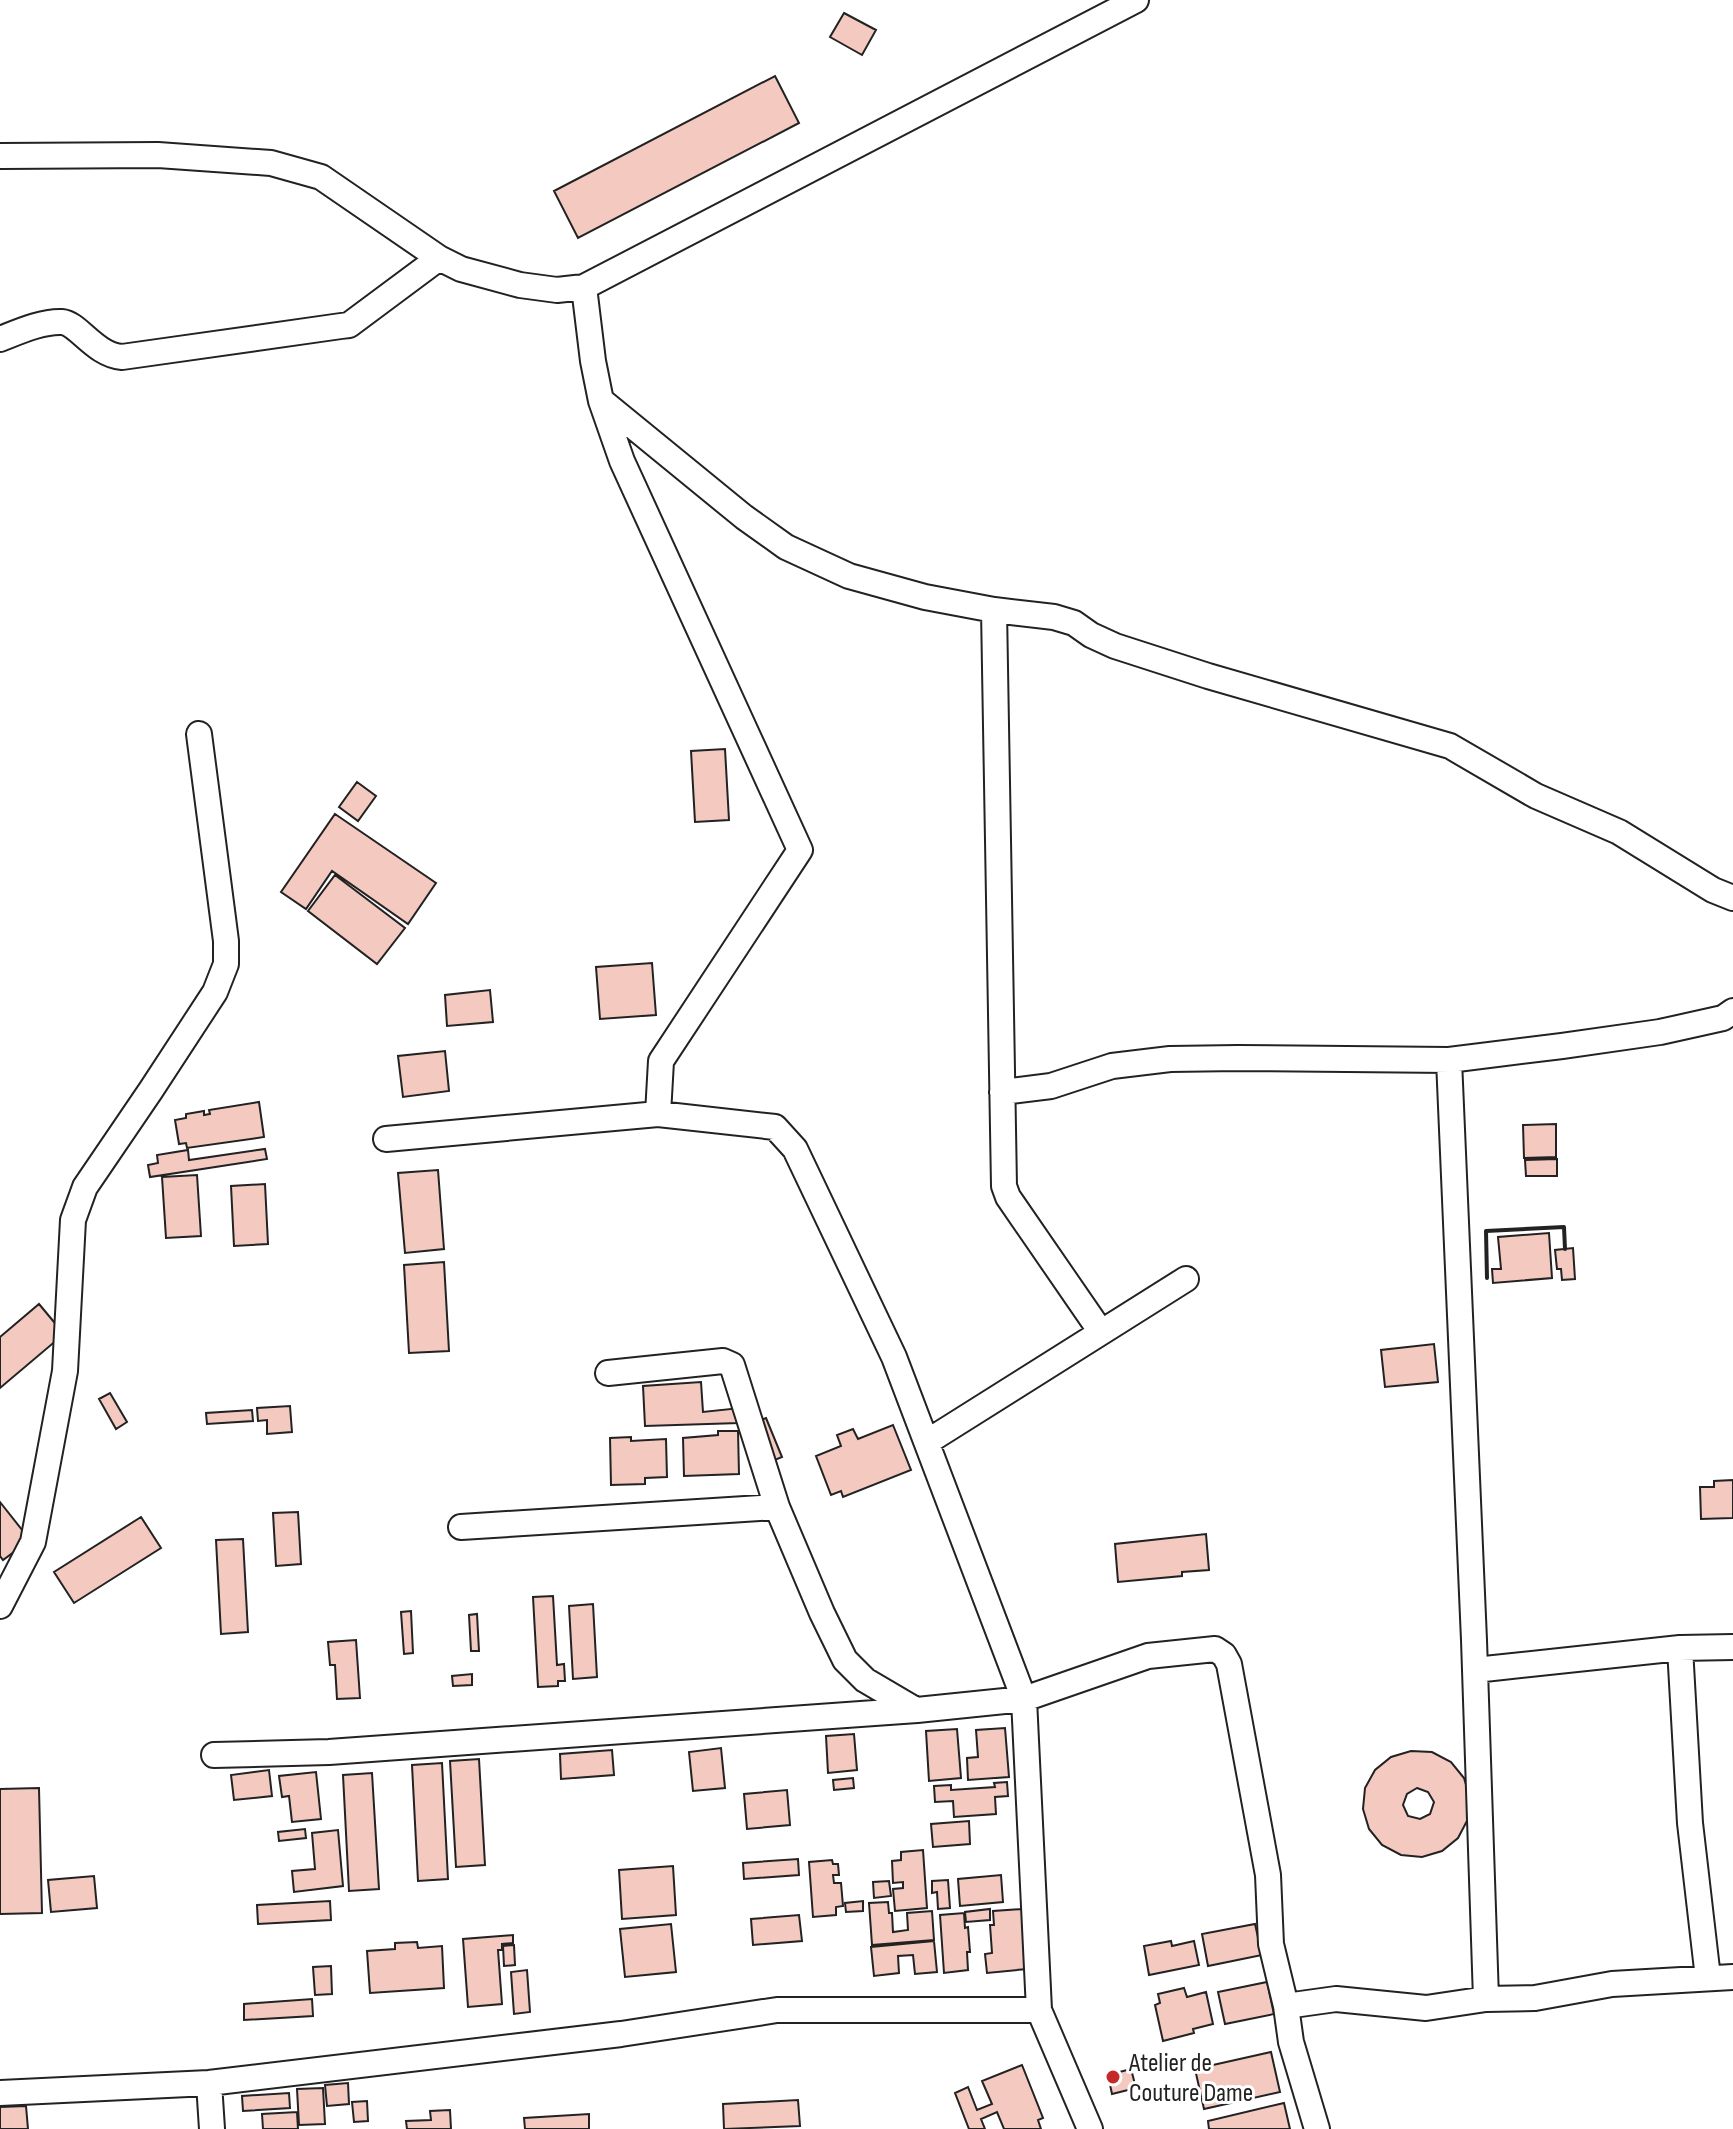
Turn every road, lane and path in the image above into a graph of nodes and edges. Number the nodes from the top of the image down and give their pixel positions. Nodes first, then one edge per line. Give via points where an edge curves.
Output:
1 (1136, 0) edge
2 (0, 156) edge
3 (439, 258) junction
4 (584, 287) junction
5 (0, 339) edge
6 (601, 401) junction
7 (994, 610) junction
8 (199, 734) dead end
9 (1733, 898) edge
10 (1733, 1011) edge
11 (1449, 1060) junction
12 (1002, 1092) junction
13 (658, 1114) junction
14 (386, 1139) dead end
15 (1186, 1279) dead end
16 (1101, 1332) junction
17 (608, 1373) dead end
18 (927, 1442) junction
19 (777, 1507) junction
20 (461, 1527) dead end
21 (0, 1606) edge
22 (1733, 1647) edge
23 (1680, 1648) junction
24 (1475, 1670) junction
25 (1024, 1699) junction
26 (917, 1710) junction
27 (214, 1755) dead end
28 (1733, 1977) edge
29 (1708, 1978) junction
30 (1486, 1999) junction
31 (1286, 2006) junction
32 (1039, 2010) junction
33 (209, 2083) junction
34 (0, 2093) edge
35 (212, 2129) edge
36 (1090, 2129) edge
37 (1317, 2129) edge

1 - 4 street
2 - 3 street via 158,155 271,163 321,177
3 - 4 street via 520,285
3 - 5 street via 349,325 122,357 102,351 62,322
4 - 6 street
6 - 7 street via 786,547 849,576
6 - 13 street via 622,461 800,850 661,1061
7 - 9 street via 1054,617 1115,646 1450,746 1536,796 1619,832
7 - 12 street
8 - 21 street via 226,964 215,992 85,1187 73,1220 65,1371 33,1542
10 - 11 street via 1660,1032
11 - 12 street via 1170,1059 1112,1066 1051,1086
11 - 24 street
12 - 16 street via 1008,1197
13 - 14 street
13 - 18 street via 775,1127 795,1149 894,1357
15 - 16 street
16 - 18 street
17 - 19 street via 723,1361 732,1365
18 - 25 street
19 - 20 street
19 - 26 street via 845,1660 865,1680
22 - 23 street
23 - 24 street
23 - 29 street via 1690,1823
24 - 30 street
25 - 26 street
25 - 31 street via 1148,1656 1215,1649 1224,1655 1268,1875 1271,1944
25 - 32 street
26 - 27 street via 329,1752
28 - 29 street
29 - 30 street
30 - 31 street via 1426,2008 1336,1999
31 - 37 street
32 - 33 street via 777,2010
32 - 36 street
33 - 34 street
33 - 35 street

